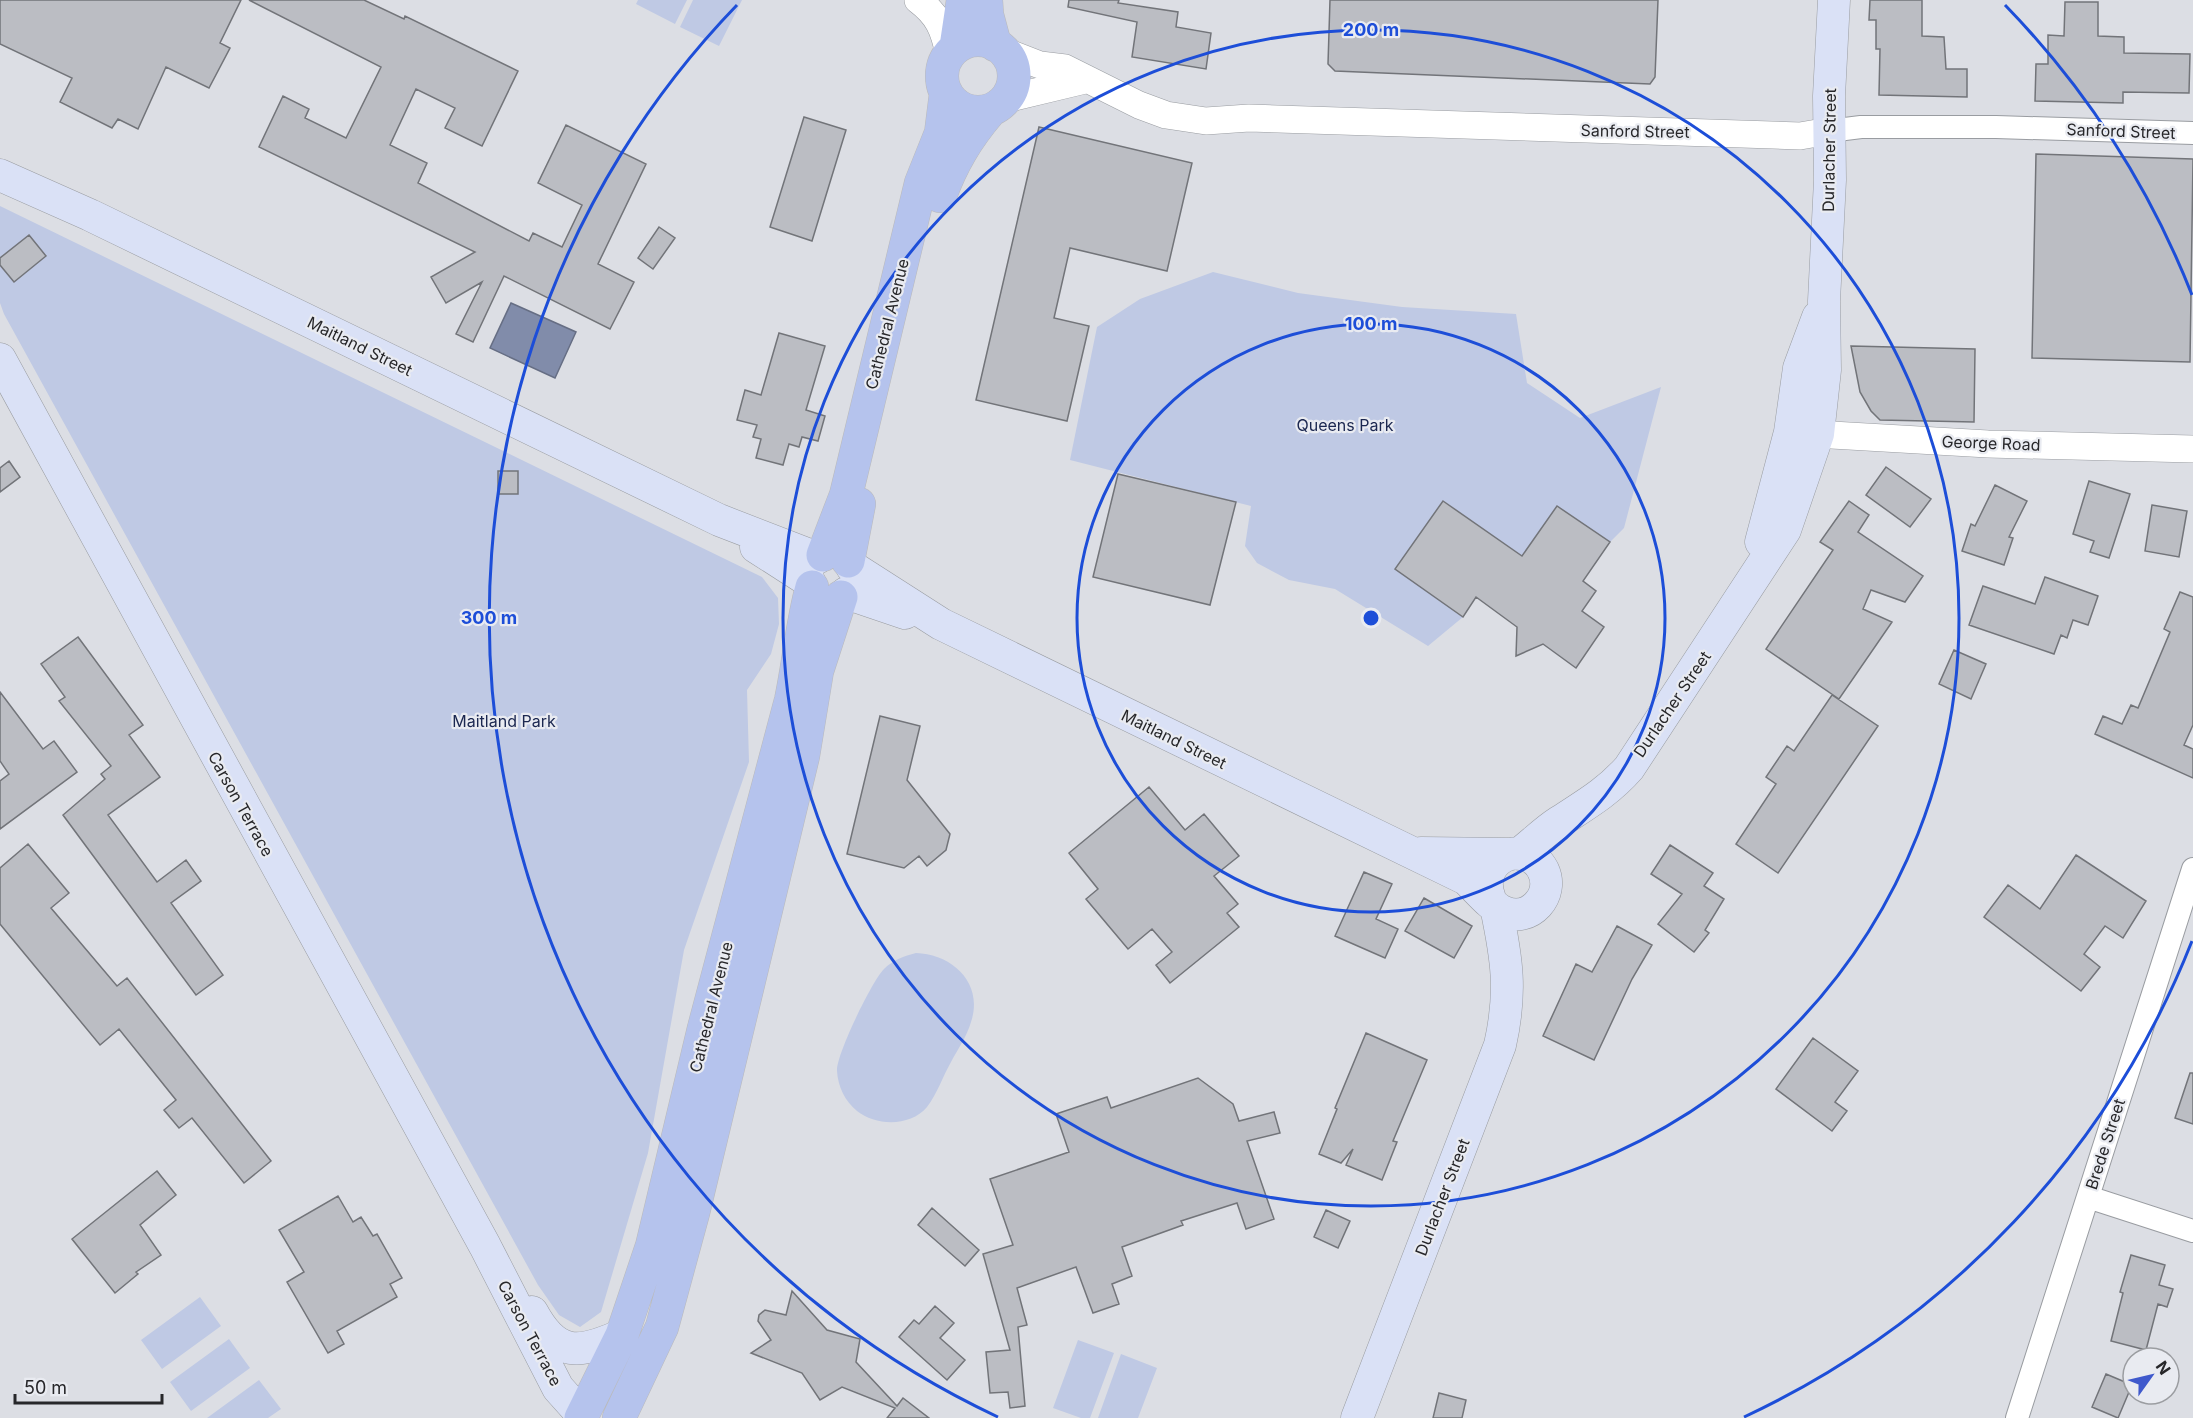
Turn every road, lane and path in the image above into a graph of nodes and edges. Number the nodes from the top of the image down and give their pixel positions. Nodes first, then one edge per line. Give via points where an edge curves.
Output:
1 (918, 0) edge
2 (963, 0) edge
3 (986, 0) edge
4 (1834, 0) edge
5 (1000, 48) junction
6 (953, 50) junction
7 (1085, 80) junction
8 (945, 93) junction
9 (998, 105) junction
10 (1829, 131) junction
11 (2193, 133) edge
12 (0, 175) edge
13 (0, 359) edge
14 (1804, 433) junction
15 (2193, 449) edge
16 (831, 575) junction
17 (1577, 813) junction
18 (1408, 852) junction
19 (1514, 854) junction
20 (2193, 869) edge
21 (1539, 899) junction
22 (1493, 903) junction
23 (2186, 918) edge
24 (1509, 972) junction
25 (2088, 1197) junction
26 (678, 1208) junction
27 (2193, 1232) edge
28 (485, 1246) junction
29 (662, 1327) junction
30 (622, 1335) junction
31 (582, 1417) edge
32 (619, 1418) edge
33 (1357, 1418) edge
34 (2017, 1418) edge

1 - 6 street via 933,11
2 - 6 main road
3 - 5 main road via 987,15
4 - 10 main road, Durlacher Street
5 - 6 main road via 975,40
5 - 7 street, Sanford Street via 1040,66 1065,68
5 - 9 main road via 1013,69 1014,80
6 - 8 main road via 941,73
7 - 9 street
7 - 10 street, Sanford Street via 1166,115 1206,121 1249,118 1800,135
8 - 9 main road via 960,108 980,113
8 - 16 main road, Cathedral Avenue via 941,133 921,183 846,495
9 - 16 main road, Cathedral Avenue via 966,139 951,166 880,442
10 - 11 street, Sanford Street via 1861,127 1996,127
10 - 14 main road, Durlacher Street via 1824,301 1799,368
12 - 16 main road, Maitland Street via 719,520 781,566
13 - 28 main road, Carson Terrace
14 - 15 street, George Road via 1988,444
14 - 17 main road, Durlacher Street via 1751,580 1641,753 1613,786
16 - 18 main road, Maitland Street via 941,624
16 - 26 main road, Cathedral Avenue via 802,756
17 - 19 main road, Durlacher Street
17 - 21 main road, Durlacher Street
18 - 19 main road, Maitland Street
18 - 22 main road, Maitland Street via 1466,879
19 - 21 main road via 1536,861 1546,878
19 - 22 main road via 1493,864 1488,872 1485,881
20 - 23 street, Brede Street
21 - 22 main road via 1513,914
21 - 24 main road, Durlacher Street
22 - 24 main road, Durlacher Street
23 - 25 street, Brede Street
24 - 33 main road, Durlacher Street via 1500,1046
25 - 27 street
25 - 34 street, Brede Street
26 - 29 main road, Cathedral Avenue
26 - 30 main road, Cathedral Avenue via 652,1246
28 - 30 main road, Carson Terrace via 517,1288 543,1332 561,1346 576,1350 595,1347
28 - 31 main road, Carson Terrace via 558,1388
29 - 31 main road via 623,1388
29 - 32 main road, Cathedral Avenue
30 - 31 main road, Cathedral Avenue

